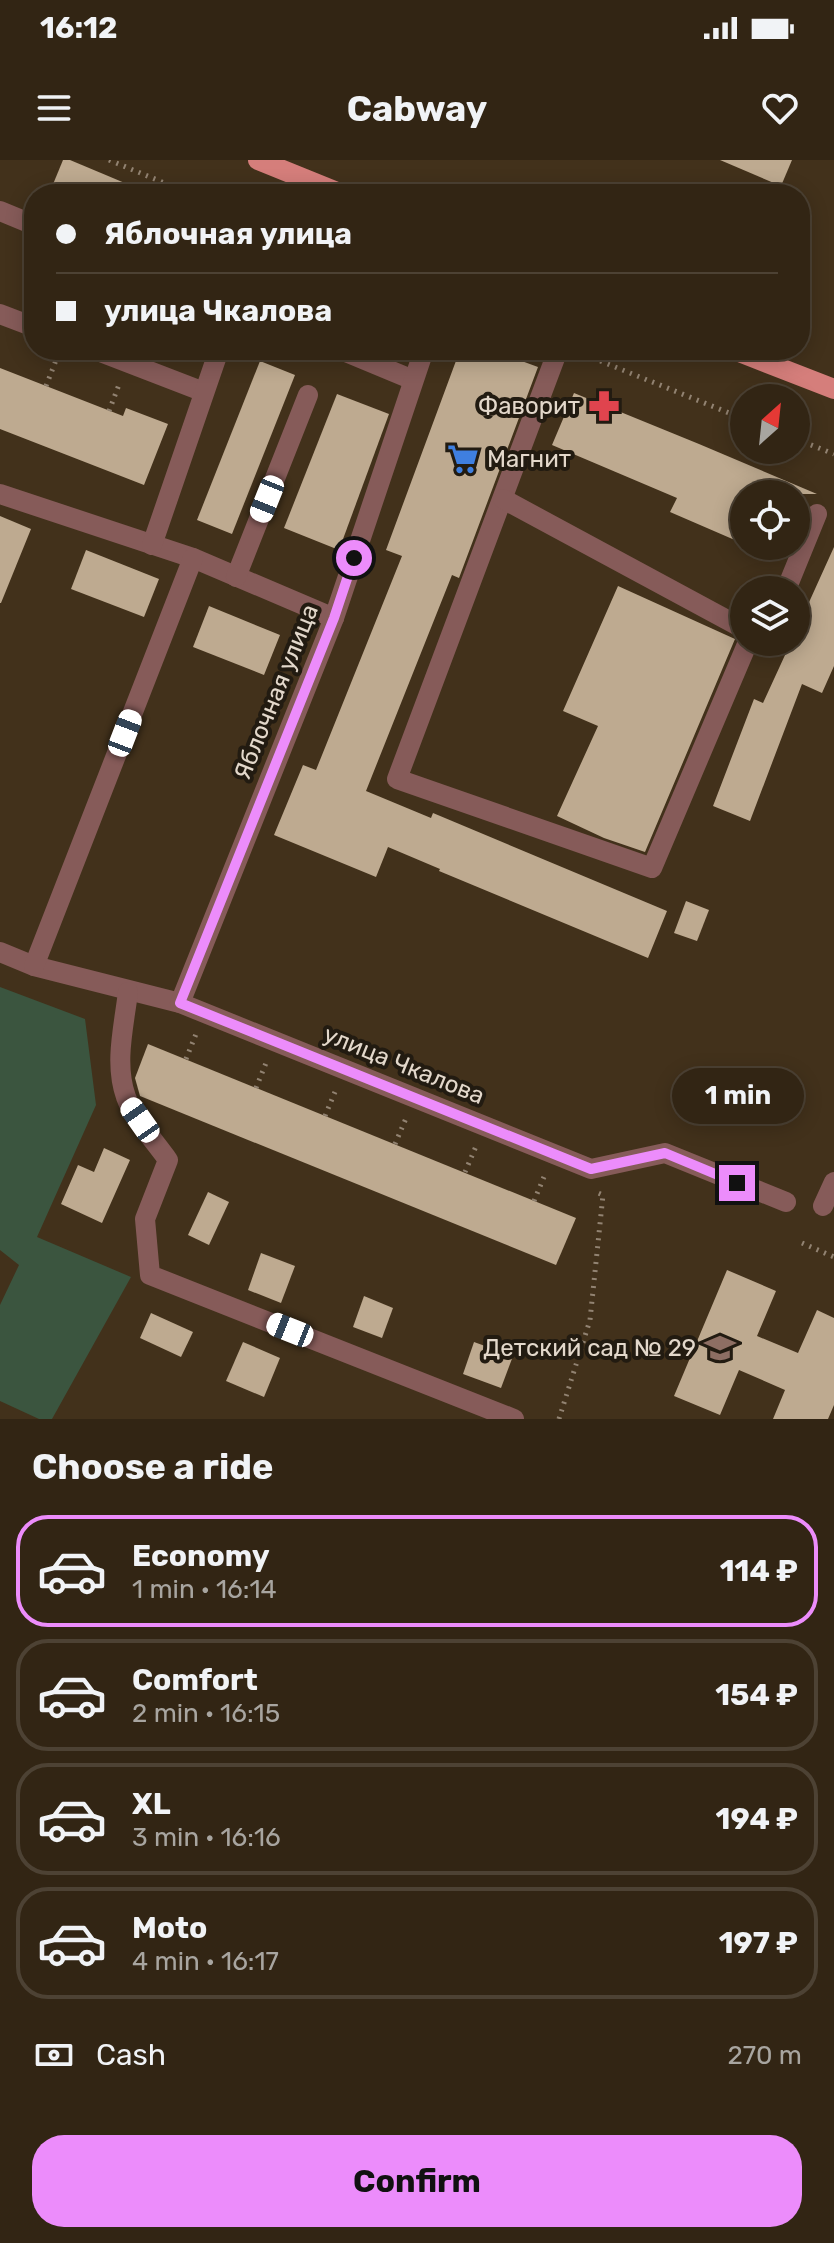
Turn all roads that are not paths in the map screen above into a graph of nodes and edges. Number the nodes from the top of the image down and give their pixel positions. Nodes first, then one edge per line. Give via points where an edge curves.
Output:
1 (258, 160) edge
2 (317, 184) edge
3 (0, 211) edge
4 (24, 221) edge
5 (0, 314) edge
6 (24, 323) edge
7 (121, 360) edge
8 (215, 360) edge
9 (365, 360) edge
10 (421, 360) edge
11 (554, 360) edge
12 (760, 360) edge
13 (406, 377) dead end
14 (834, 389) edge
15 (204, 392) junction
16 (308, 395) dead end
17 (0, 494) edge
18 (503, 499) junction
19 (817, 514) dead end
20 (152, 545) junction
21 (193, 558) junction
22 (792, 576) edge
23 (236, 577) junction
24 (334, 618) junction
25 (730, 621) edge
26 (742, 656) edge
27 (0, 952) edge
28 (34, 966) junction
29 (128, 992) junction
30 (180, 1003) junction
31 (834, 1182) edge
32 (786, 1202) dead end
33 (823, 1206) dead end
34 (514, 1419) edge

1 - 2 main road
3 - 4 street
5 - 6 street
7 - 15 street
8 - 15 street
9 - 13 street
10 - 24 street, Яблочная улица
11 - 18 street
12 - 14 main road
15 - 20 street
16 - 23 street
17 - 20 street
18 - 25 street
18 - 26 street via 397,779 652,868
19 - 22 street
20 - 21 street
21 - 23 street
21 - 28 street
23 - 24 street
24 - 30 street, Яблочная улица
27 - 28 street, улица Чкалова
28 - 29 street, улица Чкалова
29 - 30 street, улица Чкалова
29 - 34 street via 119,1066 126,1100 168,1160 145,1219 150,1275
30 - 32 street, улица Чкалова via 591,1169 665,1153
31 - 33 street

